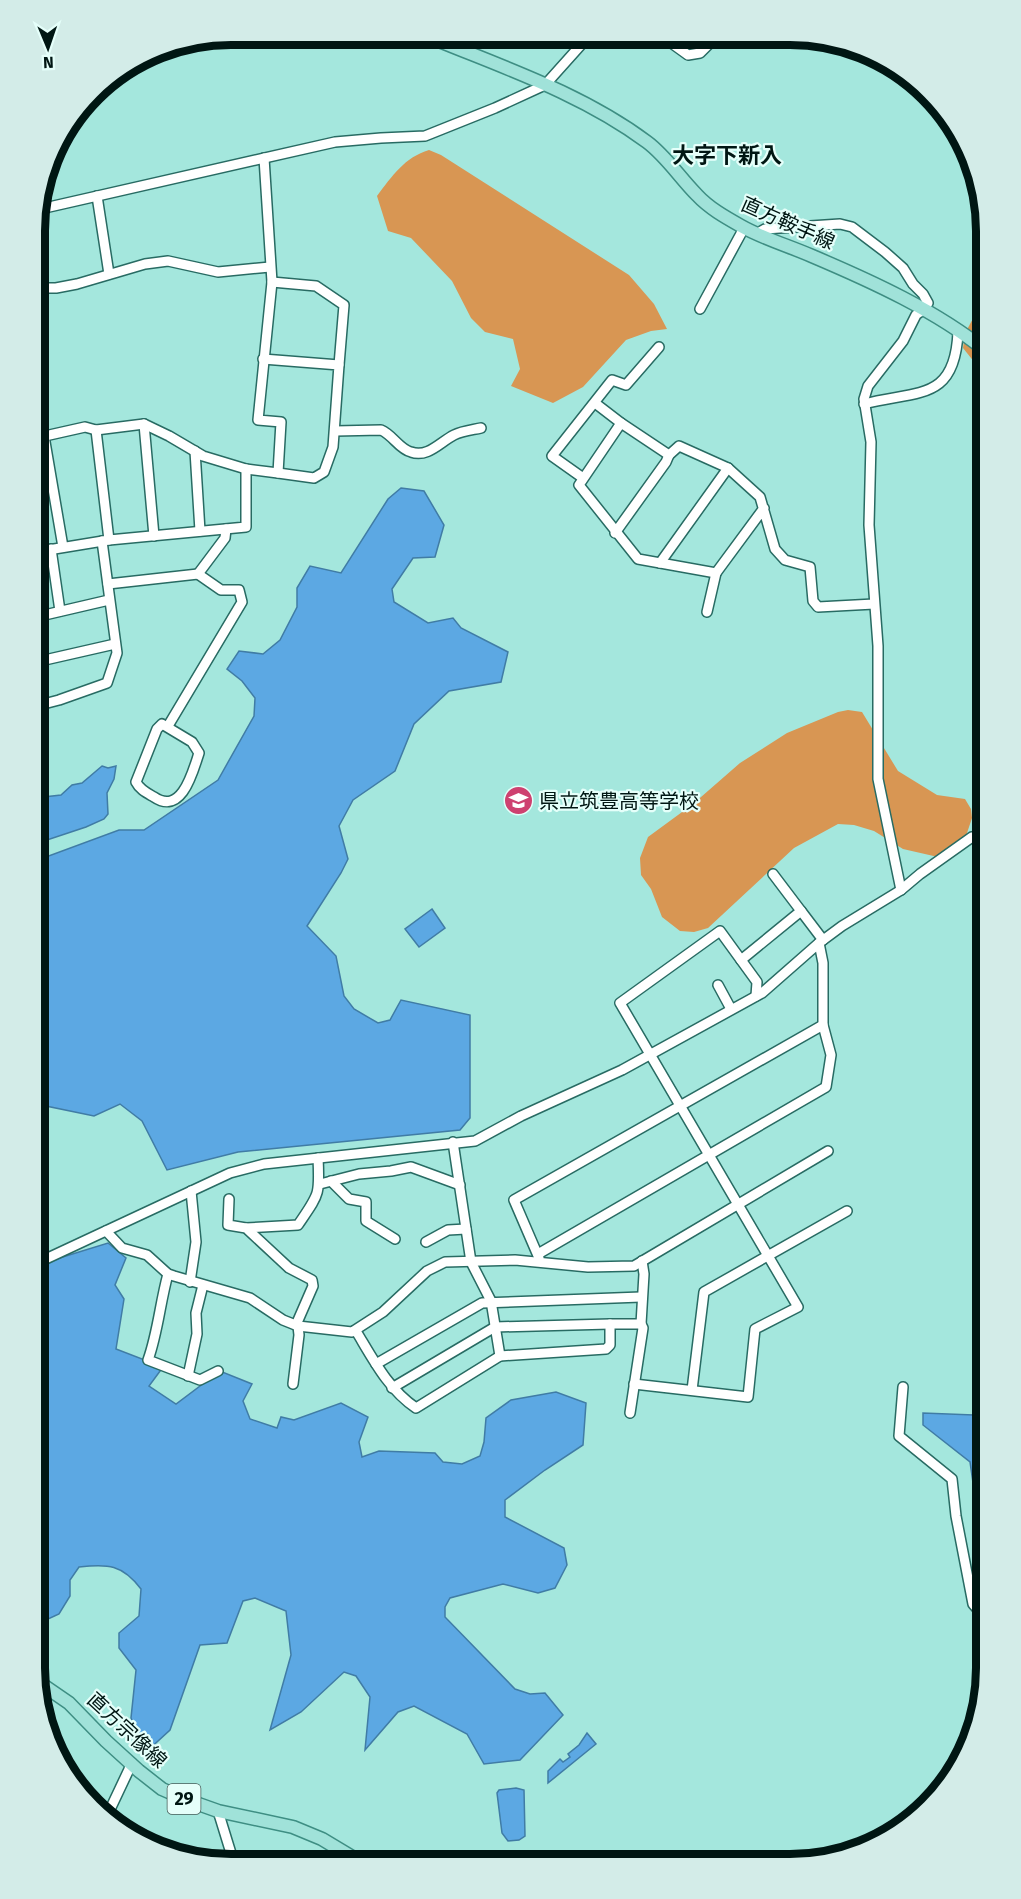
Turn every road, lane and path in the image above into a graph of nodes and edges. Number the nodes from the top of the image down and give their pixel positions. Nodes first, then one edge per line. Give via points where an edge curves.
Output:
1 (462, 45) edge
2 (581, 45) edge
3 (674, 45) edge
4 (708, 45) edge
5 (545, 85) junction
6 (264, 158) junction
7 (97, 196) junction
8 (47, 207) edge
9 (744, 228) junction
10 (758, 233) junction
11 (270, 267) junction
12 (109, 274) junction
13 (272, 282) junction
14 (45, 288) edge
15 (700, 309) dead end
16 (924, 309) junction
17 (958, 332) junction
18 (976, 343) edge
19 (659, 347) dead end
20 (263, 359) junction
21 (339, 365) junction
22 (595, 404) junction
23 (864, 405) junction
24 (621, 423) junction
25 (144, 424) junction
26 (481, 428) dead end
27 (96, 430) junction
28 (335, 431) junction
29 (45, 436) edge
30 (195, 451) junction
31 (669, 455) junction
32 (45, 461) edge
33 (728, 468) junction
34 (246, 469) junction
35 (278, 473) junction
36 (583, 478) junction
37 (764, 508) junction
38 (226, 529) junction
39 (200, 531) junction
40 (615, 532) junction
41 (154, 536) junction
42 (106, 541) junction
43 (63, 547) junction
44 (51, 549) junction
45 (45, 550) edge
46 (660, 563) junction
47 (716, 573) junction
48 (198, 574) junction
49 (108, 584) junction
50 (109, 600) junction
51 (874, 604) junction
52 (60, 611) junction
53 (706, 612) dead end
54 (45, 615) edge
55 (116, 644) junction
56 (45, 660) edge
57 (45, 704) edge
58 (168, 726) junction
59 (976, 836) edge
60 (773, 874) dead end
61 (901, 890) junction
62 (801, 911) junction
63 (821, 942) junction
64 (741, 960) junction
65 (718, 985) dead end
66 (756, 996) junction
67 (731, 1009) junction
68 (823, 1025) junction
69 (651, 1055) junction
70 (679, 1106) junction
71 (453, 1142) junction
72 (828, 1151) dead end
73 (709, 1155) junction
74 (318, 1158) junction
75 (331, 1181) junction
76 (320, 1184) junction
77 (460, 1185) junction
78 (191, 1191) junction
79 (229, 1199) dead end
80 (739, 1204) junction
81 (847, 1211) dead end
82 (246, 1228) junction
83 (466, 1229) junction
84 (106, 1231) junction
85 (395, 1239) dead end
86 (426, 1242) dead end
87 (769, 1255) junction
88 (539, 1258) junction
89 (45, 1259) edge
90 (471, 1262) junction
91 (642, 1262) junction
92 (168, 1274) junction
93 (190, 1282) junction
94 (203, 1285) junction
95 (641, 1297) junction
96 (491, 1301) junction
97 (610, 1324) junction
98 (640, 1324) junction
99 (297, 1326) junction
100 (495, 1327) junction
101 (356, 1331) junction
102 (500, 1356) junction
103 (376, 1364) junction
104 (218, 1371) dead end
105 (188, 1376) junction
106 (292, 1384) dead end
107 (634, 1384) junction
108 (903, 1387) dead end
109 (392, 1388) junction
110 (692, 1390) junction
111 (630, 1413) dead end
112 (976, 1607) edge
113 (46, 1687) edge
114 (132, 1763) junction
115 (110, 1809) edge
116 (218, 1811) junction
117 (231, 1854) edge
118 (347, 1854) edge

1 - 5 main road, 直方鞍手線
2 - 5 street
3 - 4 street via 688,55 700,53
5 - 6 street via 425,136 335,142
5 - 9 main road, 直方鞍手線 via 595,108 650,144 698,196
6 - 7 street
6 - 11 street
7 - 8 street
7 - 12 street
9 - 10 main road, 直方鞍手線
9 - 15 street
10 - 16 main road, 直方鞍手線 via 857,275
10 - 16 street via 765,229 840,224 852,227 903,268 924,294 928,303
11 - 12 street via 218,272 168,261
11 - 13 street
12 - 14 street
13 - 20 street
13 - 21 street via 316,286 344,305
16 - 17 main road, 直方鞍手線
16 - 23 street via 868,387
17 - 18 main road, 直方鞍手線
17 - 23 street via 956,356 943,382 927,391
19 - 22 street via 626,385 612,380
20 - 21 street
20 - 35 street via 258,420 282,422
21 - 28 street
22 - 24 street
22 - 36 street via 552,456
23 - 51 street via 871,442 869,525
24 - 31 street
24 - 36 street
25 - 27 street
25 - 30 street
25 - 41 street
26 - 28 street via 452,436 423,453 408,452 381,430
27 - 29 street via 85,427
27 - 42 street
28 - 35 street via 324,472 314,478
30 - 34 street
30 - 39 street
31 - 33 street via 679,446
31 - 40 street
32 - 43 street
33 - 37 street via 760,497
33 - 46 street
34 - 35 street
34 - 38 street via 246,527
36 - 40 street via 579,485
37 - 47 street
37 - 51 street via 775,549 785,560 810,567 813,601 818,607
38 - 39 street
38 - 48 street via 225,538
39 - 41 street
40 - 46 street via 638,559
41 - 42 street
42 - 43 street
42 - 49 street
43 - 44 street
44 - 45 street
44 - 52 street
46 - 47 street
47 - 53 street
48 - 49 street
48 - 58 street via 221,590 239,590 242,602
49 - 50 street
50 - 52 street
50 - 55 street
51 - 61 street via 878,646 878,779
52 - 54 street
55 - 56 street
55 - 57 street via 107,683
58 - 58 street via 192,742 199,753 186,791 165,802 145,792 136,782 157,729 162,724
59 - 61 street
60 - 62 street
61 - 63 street
62 - 63 street
62 - 64 street
63 - 66 street
63 - 68 street
64 - 66 street via 757,982
64 - 69 street via 720,931 620,1003
65 - 67 street
66 - 67 street
67 - 69 street
68 - 70 street
68 - 73 street via 831,1055 826,1087
69 - 70 street
69 - 71 street via 475,1141
70 - 73 street
70 - 88 street via 514,1200
71 - 74 street
71 - 77 street
72 - 80 street
73 - 80 street
73 - 88 street
74 - 76 street
74 - 78 street via 264,1164 230,1173
75 - 76 street
75 - 77 street via 411,1167
75 - 85 street via 349,1199 366,1202 366,1221
76 - 82 street via 318,1196 298,1225
77 - 83 street
78 - 84 street
78 - 93 street via 196,1242
79 - 82 street via 228,1225
80 - 87 street
80 - 91 street
81 - 87 street
82 - 99 street via 289,1268 312,1280
83 - 86 street via 448,1230
83 - 90 street
84 - 89 street
84 - 92 street via 122,1248 147,1255
87 - 110 street via 704,1292
87 - 110 street via 798,1307 755,1329 748,1397
88 - 90 street
88 - 91 street via 588,1268 634,1266
90 - 96 street
90 - 101 street via 445,1262 427,1271
91 - 95 street
92 - 93 street
92 - 105 street via 148,1360
93 - 94 street
94 - 99 street via 250,1298
94 - 105 street
95 - 96 street
95 - 98 street
96 - 100 street
96 - 103 street
97 - 98 street
97 - 100 street
97 - 102 street via 610,1345 606,1349
98 - 107 street via 643,1328
99 - 101 street
99 - 106 street
100 - 102 street
100 - 109 street
101 - 103 street
102 - 109 street via 416,1408
103 - 109 street
104 - 105 street via 200,1380
107 - 110 street
107 - 111 street
108 - 112 street via 899,1436 952,1479
113 - 114 main road, 直方宗像線 / 29 via 69,1703
114 - 115 street
114 - 116 main road, 直方宗像線 / 29 via 162,1789
116 - 117 street
116 - 118 main road, 直方宗像線 / 29 via 293,1827

